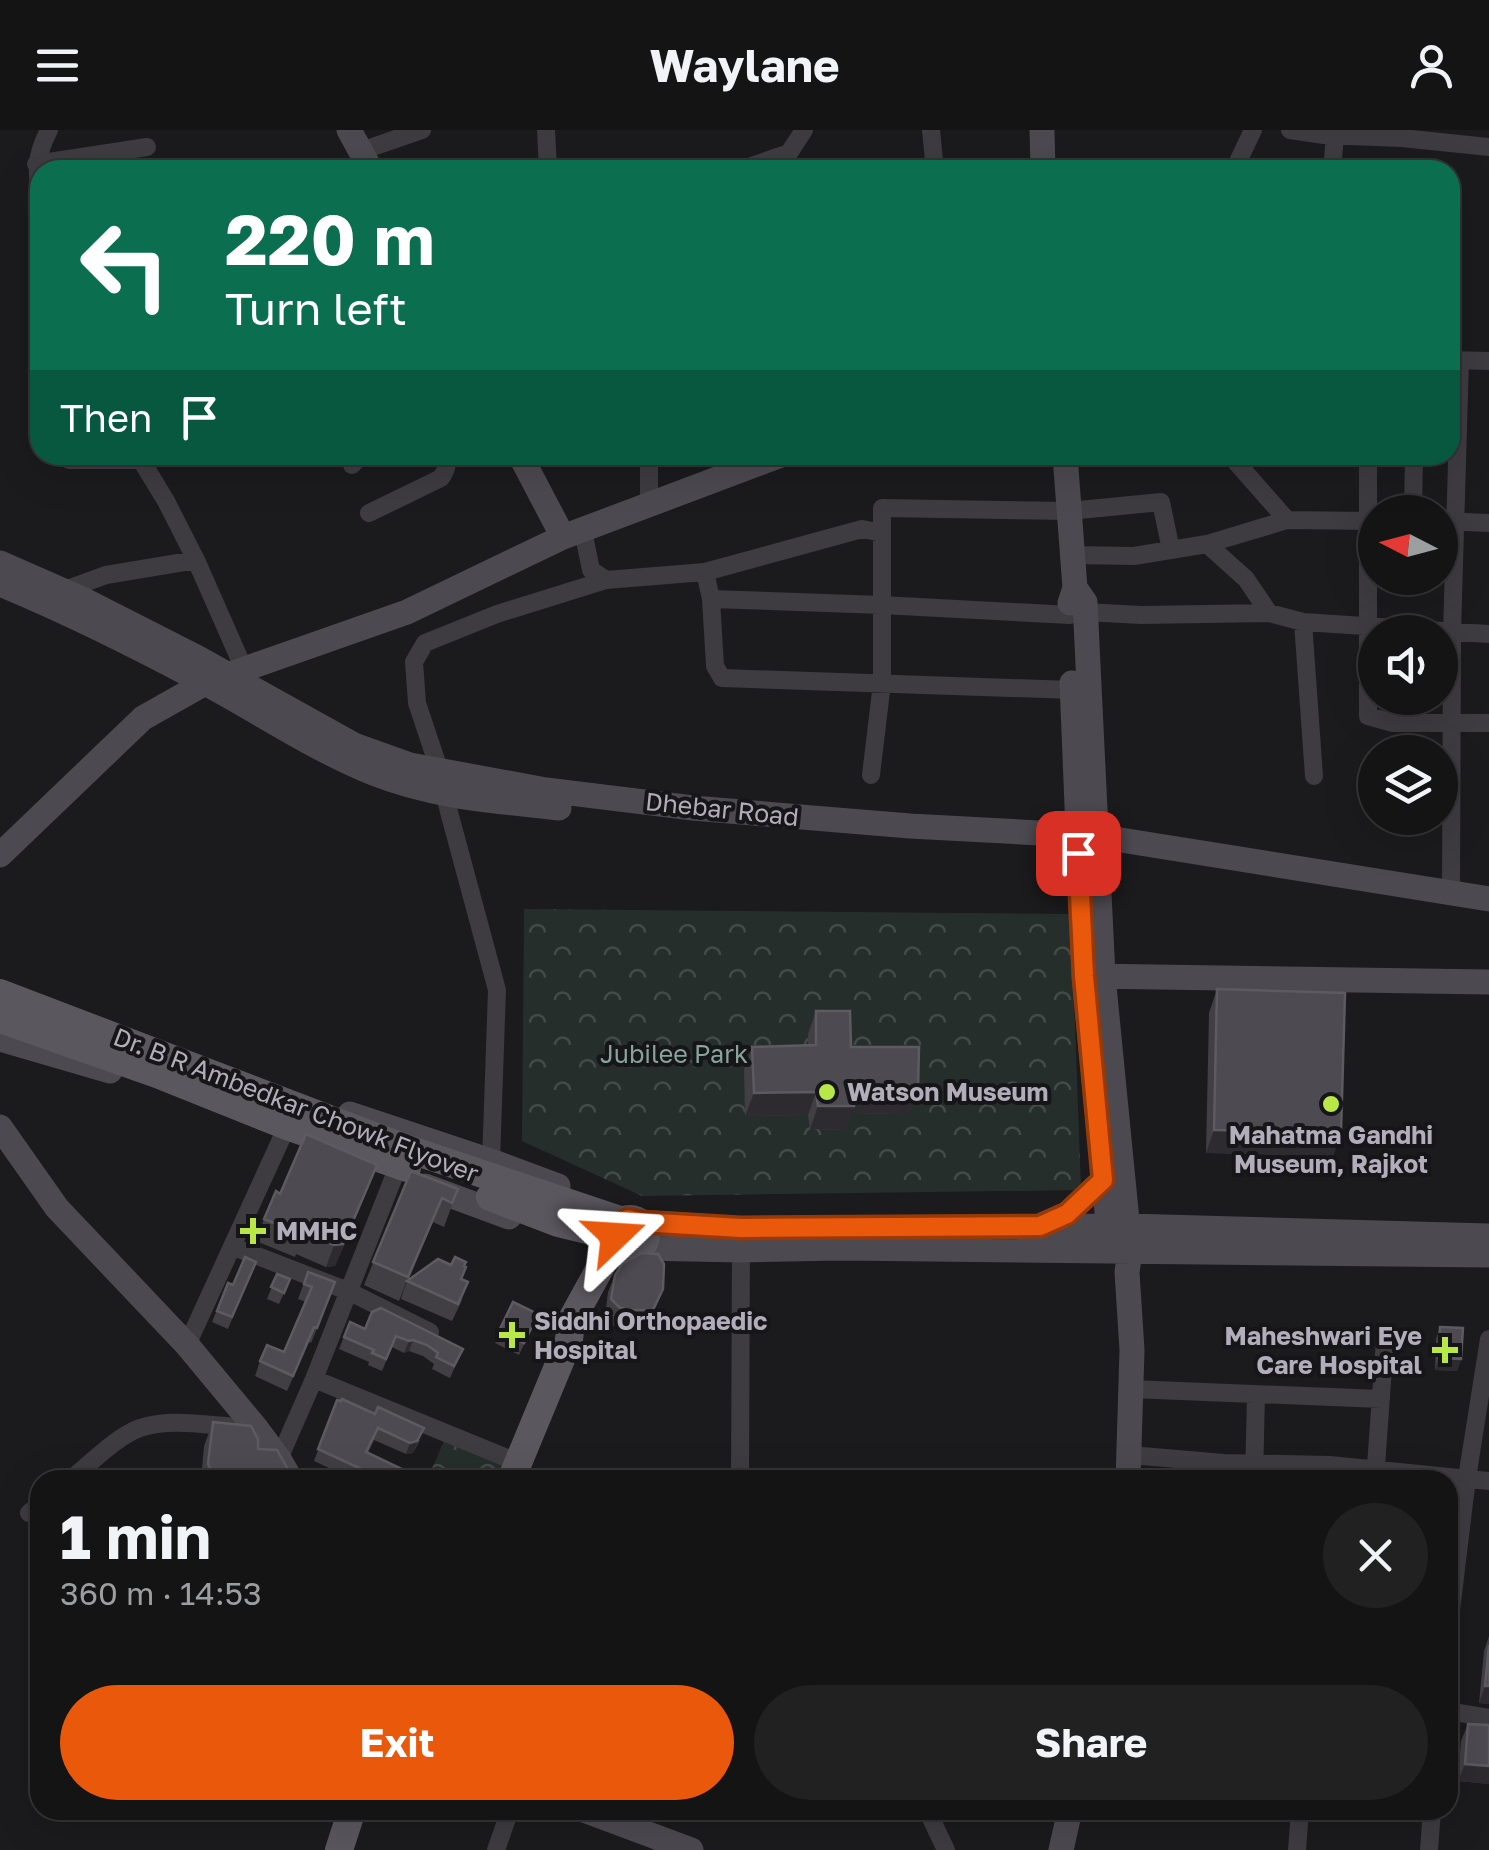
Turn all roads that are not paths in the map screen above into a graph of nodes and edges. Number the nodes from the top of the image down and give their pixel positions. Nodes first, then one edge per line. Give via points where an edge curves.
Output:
1 (48, 130) edge
2 (422, 130) edge
3 (546, 130) edge
4 (804, 130) edge
5 (930, 130) edge
6 (1042, 130) edge
7 (1253, 130) edge
8 (1290, 130) edge
9 (1335, 136) junction
10 (147, 147) dead end
11 (1489, 147) edge
12 (361, 157) edge
13 (37, 160) edge
14 (62, 160) edge
15 (548, 160) edge
16 (789, 160) edge
17 (934, 160) edge
18 (1043, 160) edge
19 (1239, 160) edge
20 (1333, 160) edge
21 (1460, 360) edge
22 (1489, 361) edge
23 (143, 465) edge
24 (448, 465) edge
25 (527, 465) edge
26 (650, 465) edge
27 (754, 465) edge
28 (1066, 465) edge
29 (1239, 465) edge
30 (1369, 465) edge
31 (1414, 465) edge
32 (1450, 465) edge
33 (1370, 495) edge
34 (1413, 495) edge
35 (1449, 495) edge
36 (649, 503) junction
37 (1069, 511) junction
38 (369, 513) dead end
39 (1288, 520) junction
40 (1358, 521) edge
41 (1458, 522) edge
42 (1489, 523) edge
43 (882, 533) junction
44 (573, 534) junction
45 (1207, 544) junction
46 (1171, 550) junction
47 (1072, 555) junction
48 (196, 560) junction
49 (0, 562) edge
50 (705, 572) junction
51 (606, 580) junction
52 (0, 584) edge
53 (62, 591) junction
54 (711, 599) junction
55 (882, 605) junction
56 (1077, 605) junction
57 (1268, 613) junction
58 (1303, 622) junction
59 (1358, 626) edge
60 (1458, 633) edge
61 (1489, 634) edge
62 (226, 675) junction
63 (882, 683) junction
64 (1072, 690) junction
65 (1368, 715) edge
66 (1451, 715) edge
67 (1451, 723) junction
68 (1489, 723) edge
69 (872, 775) dead end
70 (1314, 776) dead end
71 (443, 783) junction
72 (1087, 844) junction
73 (0, 854) edge
74 (1451, 894) junction
75 (1489, 899) edge
76 (1094, 976) junction
77 (0, 979) edge
78 (1489, 982) edge
79 (0, 994) edge
80 (0, 1019) edge
81 (0, 1039) edge
82 (0, 1127) edge
83 (283, 1135) junction
84 (491, 1161) junction
85 (395, 1174) junction
86 (1103, 1180) junction
87 (561, 1212) junction
88 (1040, 1226) junction
89 (617, 1232) junction
90 (1489, 1236) edge
91 (741, 1239) junction
92 (1121, 1245) junction
93 (234, 1247) junction
94 (1489, 1254) edge
95 (348, 1291) junction
96 (1489, 1339) edge
97 (444, 1340) edge
98 (1386, 1340) dead end
99 (186, 1345) junction
100 (314, 1379) junction
101 (1131, 1390) junction
102 (1256, 1394) junction
103 (1381, 1399) junction
104 (256, 1428) junction
105 (1129, 1467) edge
106 (83, 1470) edge
107 (285, 1470) edge
108 (511, 1470) edge
109 (516, 1470) edge
110 (740, 1470) edge
111 (1204, 1470) edge
112 (1254, 1470) edge
113 (1375, 1470) edge
114 (1458, 1478) edge
115 (1467, 1478) junction
116 (1489, 1481) edge
117 (1458, 1531) edge
118 (1458, 1713) edge
119 (1489, 1718) edge
120 (349, 1820) edge
121 (506, 1820) edge
122 (611, 1820) edge
123 (932, 1820) edge
124 (1068, 1820) edge
125 (1299, 1820) edge
126 (1431, 1820) edge
127 (339, 1850) edge
128 (496, 1850) edge
129 (691, 1850) edge
130 (946, 1850) edge
131 (1061, 1850) edge
132 (1297, 1850) edge
133 (1429, 1850) edge

1 - 13 street
2 - 12 street
3 - 15 street
4 - 16 street
5 - 17 street
6 - 18 street
7 - 19 street
8 - 9 street
9 - 11 street
9 - 20 street
10 - 14 street
21 - 22 street
23 - 48 street
24 - 38 street via 440,478
25 - 44 street
26 - 36 street
27 - 36 street
28 - 37 street
29 - 39 street
30 - 33 street
31 - 34 street
32 - 35 street
36 - 44 street
37 - 43 street via 882,508
37 - 46 street via 1160,502
37 - 47 street
39 - 40 street
39 - 45 street
41 - 42 street
43 - 50 street via 862,530
43 - 55 street
44 - 51 street via 591,570
44 - 62 street via 408,612
45 - 46 street
45 - 57 street via 1246,579
46 - 47 street
47 - 56 street
48 - 53 street via 106,575
48 - 62 street
49 - 53 street, Dhebar Road
50 - 51 street
50 - 54 street
51 - 71 street via 425,643 414,662 418,703
52 - 62 street, Dhebar Road
53 - 62 street, Dhebar Road
54 - 55 street
54 - 63 street via 715,666 722,678
55 - 56 street
55 - 63 street
56 - 57 street via 1140,616
56 - 64 street
56 - 72 street
57 - 58 street
58 - 59 street
58 - 70 street
60 - 61 street
62 - 71 street, Dhebar Road via 354,745
62 - 73 street via 144,718
63 - 64 street
63 - 69 street
64 - 72 street
65 - 67 street
66 - 67 street
67 - 68 street
67 - 74 street
71 - 72 street, Dhebar Road via 690,824
71 - 84 street via 497,990
72 - 74 street, Dhebar Road
72 - 76 street
74 - 75 street, Dhebar Road
76 - 78 street
76 - 86 street
76 - 92 street
77 - 84 street
79 - 87 main road, Dr. B R Ambedkar Chowk Flyover
80 - 87 main road, Dr. B R Ambedkar Chowk Flyover via 518,1206
81 - 83 street via 139,1080
82 - 99 street via 56,1208
83 - 85 street
83 - 93 street
84 - 89 street via 582,1195
85 - 89 street via 569,1235
85 - 95 street
86 - 88 street via 1067,1214
86 - 92 street
87 - 89 main road, Dr. B R Ambedkar Chowk Flyover
88 - 91 street
88 - 92 street
89 - 91 street
89 - 109 main road via 571,1321
90 - 92 street
91 - 92 street via 860,1248
91 - 110 street
92 - 94 street
92 - 101 street
93 - 95 street
93 - 99 street
95 - 97 street
95 - 100 street
96 - 115 street
98 - 103 street
99 - 104 street
100 - 107 street
100 - 108 street
101 - 102 street
101 - 105 street
102 - 103 street
102 - 112 street
103 - 113 street
104 - 106 street via 153,1424 136,1429
104 - 107 street
105 - 111 street
114 - 115 street
115 - 116 street
115 - 117 street
118 - 119 street
120 - 127 main road
121 - 128 street
122 - 129 street
123 - 130 street
124 - 131 street
125 - 132 street
126 - 133 street

